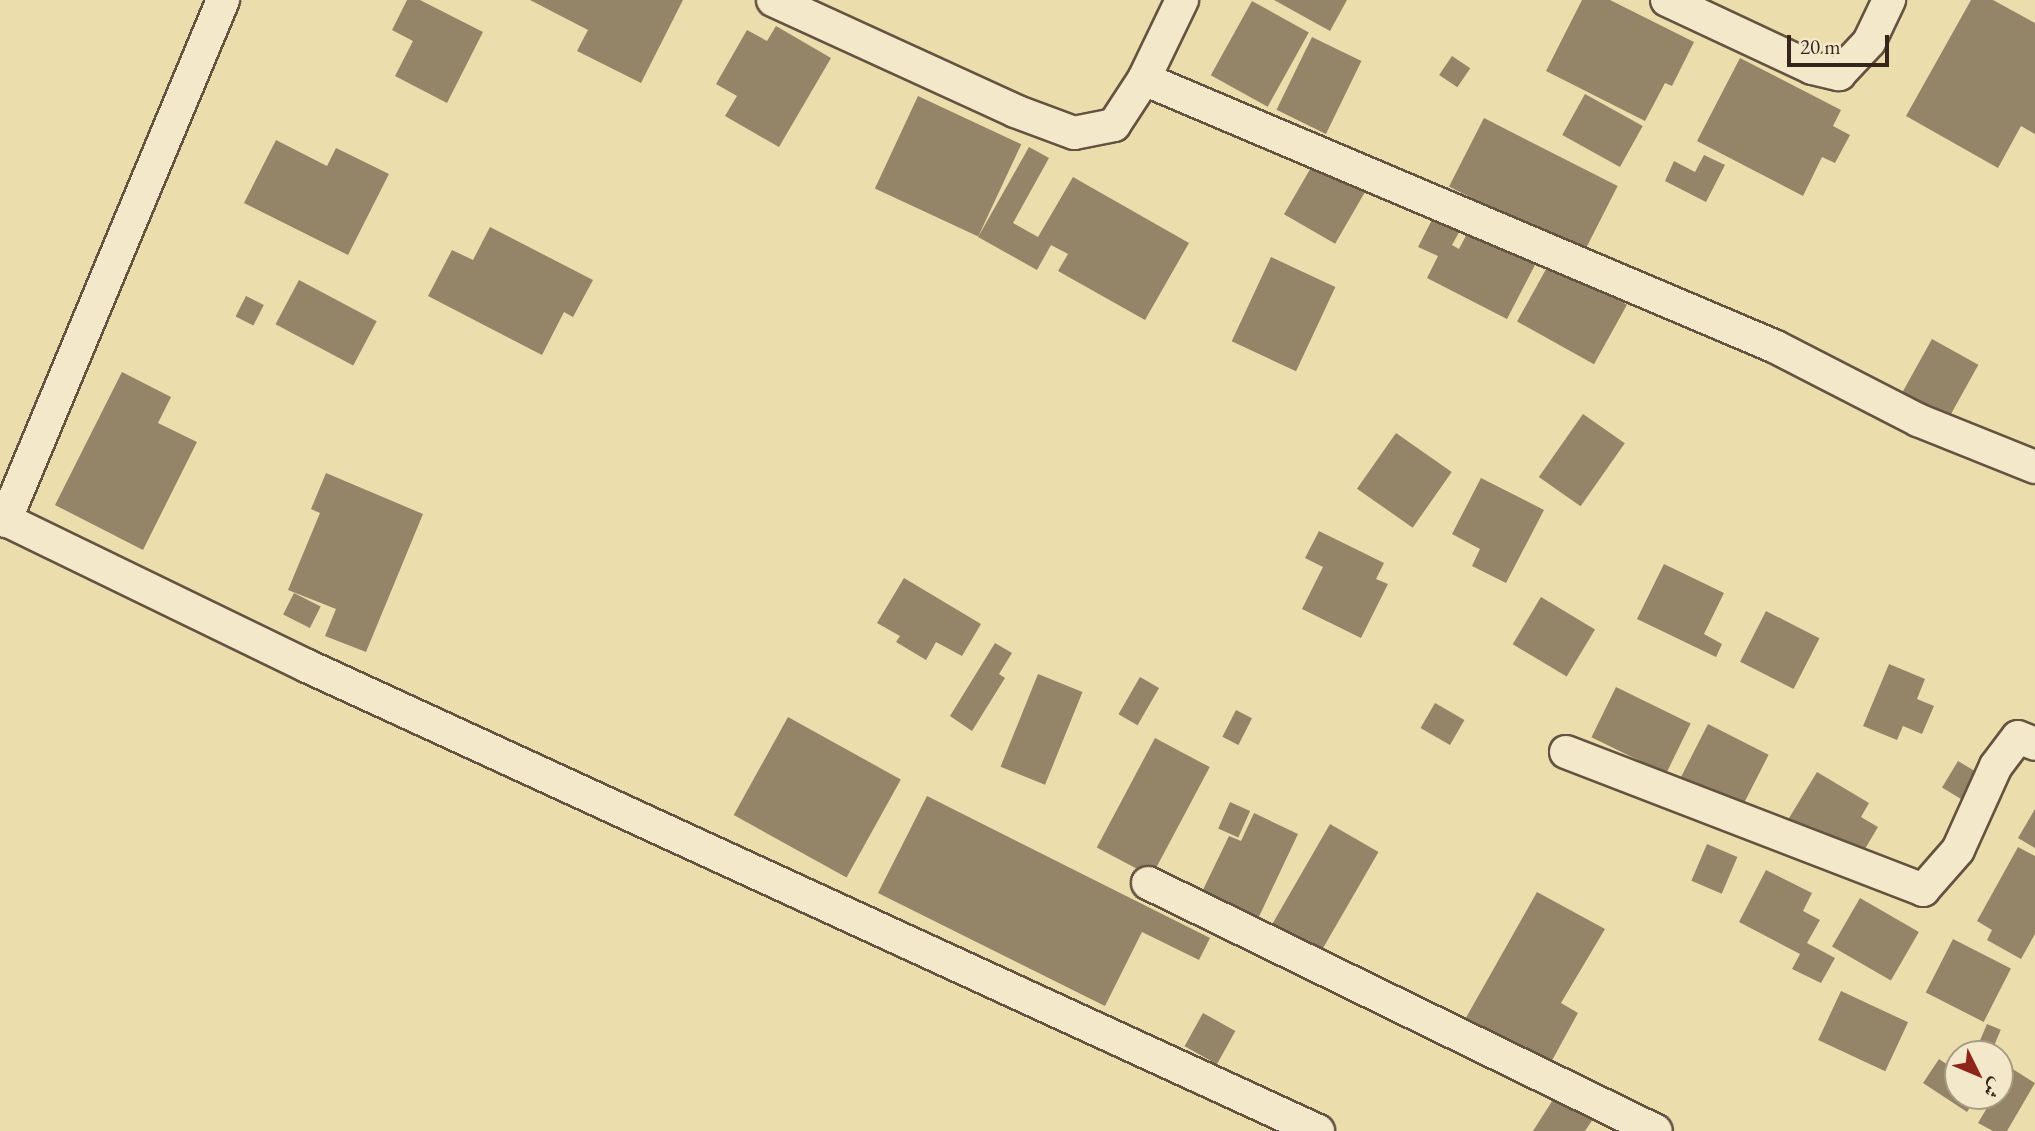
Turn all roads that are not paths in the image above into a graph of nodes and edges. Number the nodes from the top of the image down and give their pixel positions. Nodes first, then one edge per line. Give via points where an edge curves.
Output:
1 (223, 0) edge
2 (773, 0) edge
3 (1182, 0) edge
4 (1668, 0) edge
5 (1889, 0) edge
6 (1144, 79) junction
7 (2035, 467) edge
8 (2, 519) edge
9 (2035, 744) edge
10 (1566, 752) dead end
11 (1148, 883) dead end
12 (1318, 1131) edge
13 (1656, 1131) edge

1 - 8 street
2 - 6 street via 1015,111 1074,133 1114,125
3 - 6 street
4 - 5 street via 1812,68 1839,74 1869,42
6 - 7 street via 1776,347 1919,420
8 - 12 street via 332,677
9 - 10 street via 2018,737 1996,766 1958,850 1923,890
11 - 13 street

